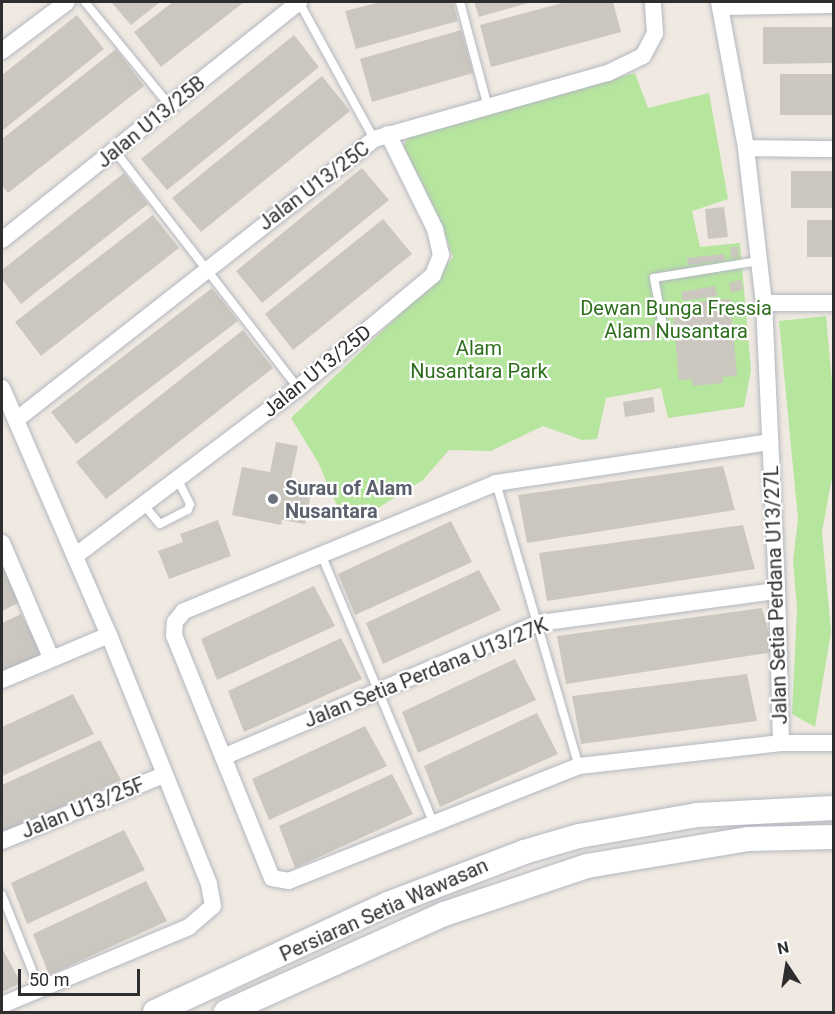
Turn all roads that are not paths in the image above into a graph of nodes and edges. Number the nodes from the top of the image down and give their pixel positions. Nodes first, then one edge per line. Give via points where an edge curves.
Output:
1 (67, 2) edge
2 (85, 2) edge
3 (299, 2) edge
4 (460, 2) edge
5 (653, 2) edge
6 (719, 4) edge
7 (834, 5) edge
8 (2, 51) edge
9 (171, 107) junction
10 (488, 108) junction
11 (381, 136) junction
12 (746, 148) junction
13 (834, 149) edge
14 (116, 151) junction
15 (2, 240) edge
16 (759, 261) junction
17 (204, 270) junction
18 (764, 303) junction
19 (834, 303) edge
20 (663, 327) dead end
21 (2, 388) edge
22 (298, 388) junction
23 (16, 420) junction
24 (770, 442) junction
25 (177, 479) junction
26 (496, 483) junction
27 (143, 504) junction
28 (2, 543) edge
29 (321, 553) junction
30 (75, 556) junction
31 (777, 591) junction
32 (538, 623) junction
33 (109, 635) junction
34 (51, 658) junction
35 (2, 680) edge
36 (377, 690) junction
37 (781, 743) junction
38 (834, 743) edge
39 (223, 757) junction
40 (579, 766) junction
41 (164, 775) junction
42 (834, 808) edge
43 (434, 824) junction
44 (834, 837) edge
45 (2, 841) edge
46 (2, 895) edge
47 (337, 963) junction
48 (40, 990) junction
49 (213, 995) edge
50 (2, 1005) edge
51 (233, 1011) edge
52 (155, 1012) edge
53 (266, 1012) edge

1 - 8 street
2 - 9 lane
3 - 9 street, Jalan U13/25B
3 - 11 lane
4 - 10 lane
5 - 10 street, Jalan U13/25C via 655,33 643,56 608,73
6 - 7 street
6 - 12 street, Jalan Setia Perdana U13/27L
9 - 14 street, Jalan U13/25B
10 - 11 street, Jalan U13/25C
11 - 17 street, Jalan U13/25C
11 - 22 street, Jalan U13/25D via 435,229 441,255 433,275
12 - 13 street
12 - 16 street, Jalan Setia Perdana U13/27L
14 - 15 street, Jalan U13/25B
14 - 17 lane
16 - 18 street, Jalan Setia Perdana U13/27L
16 - 20 lane via 654,278
17 - 22 lane
17 - 23 street, Jalan U13/25C
18 - 19 street
18 - 24 street, Jalan Setia Perdana U13/27L
21 - 23 street
22 - 25 street, Jalan U13/25D
23 - 30 street
24 - 26 street
24 - 31 street, Jalan Setia Perdana U13/27L
25 - 27 street, Jalan U13/25D
25 - 27 lane via 190,504 188,510 160,524
26 - 29 street
26 - 32 lane
27 - 30 street, Jalan U13/25D
28 - 34 street
29 - 36 lane
29 - 39 street, Jalan Setia Perdana U13/27L via 184,611 175,622 174,635
30 - 33 street
31 - 32 street, Jalan Setia Perdana U13/27K
31 - 37 street, Jalan Setia Perdana U13/27L
32 - 36 street, Jalan Setia Perdana U13/27K
32 - 40 lane
33 - 34 street
33 - 41 street
34 - 35 street
36 - 39 street, Jalan Setia Perdana U13/27K
36 - 43 lane
37 - 38 street
37 - 40 street, Jalan Setia Perdana U13/27L
39 - 43 street, Jalan Setia Perdana U13/27L via 268,873 277,882 289,881
40 - 43 street, Jalan Setia Perdana U13/27L
41 - 45 street, Jalan U13/25F
41 - 48 street via 209,884 213,906 189,927
42 - 49 street, Persiaran Setia Wawasan via 697,815 546,846 433,885
44 - 47 street, Persiaran Setia Wawasan via 749,839 587,866 453,910
46 - 48 lane
47 - 51 street, Persiaran Setia Wawasan
47 - 53 street via 280,998
48 - 50 street
49 - 51 street
49 - 52 street, Persiaran Setia Wawasan

